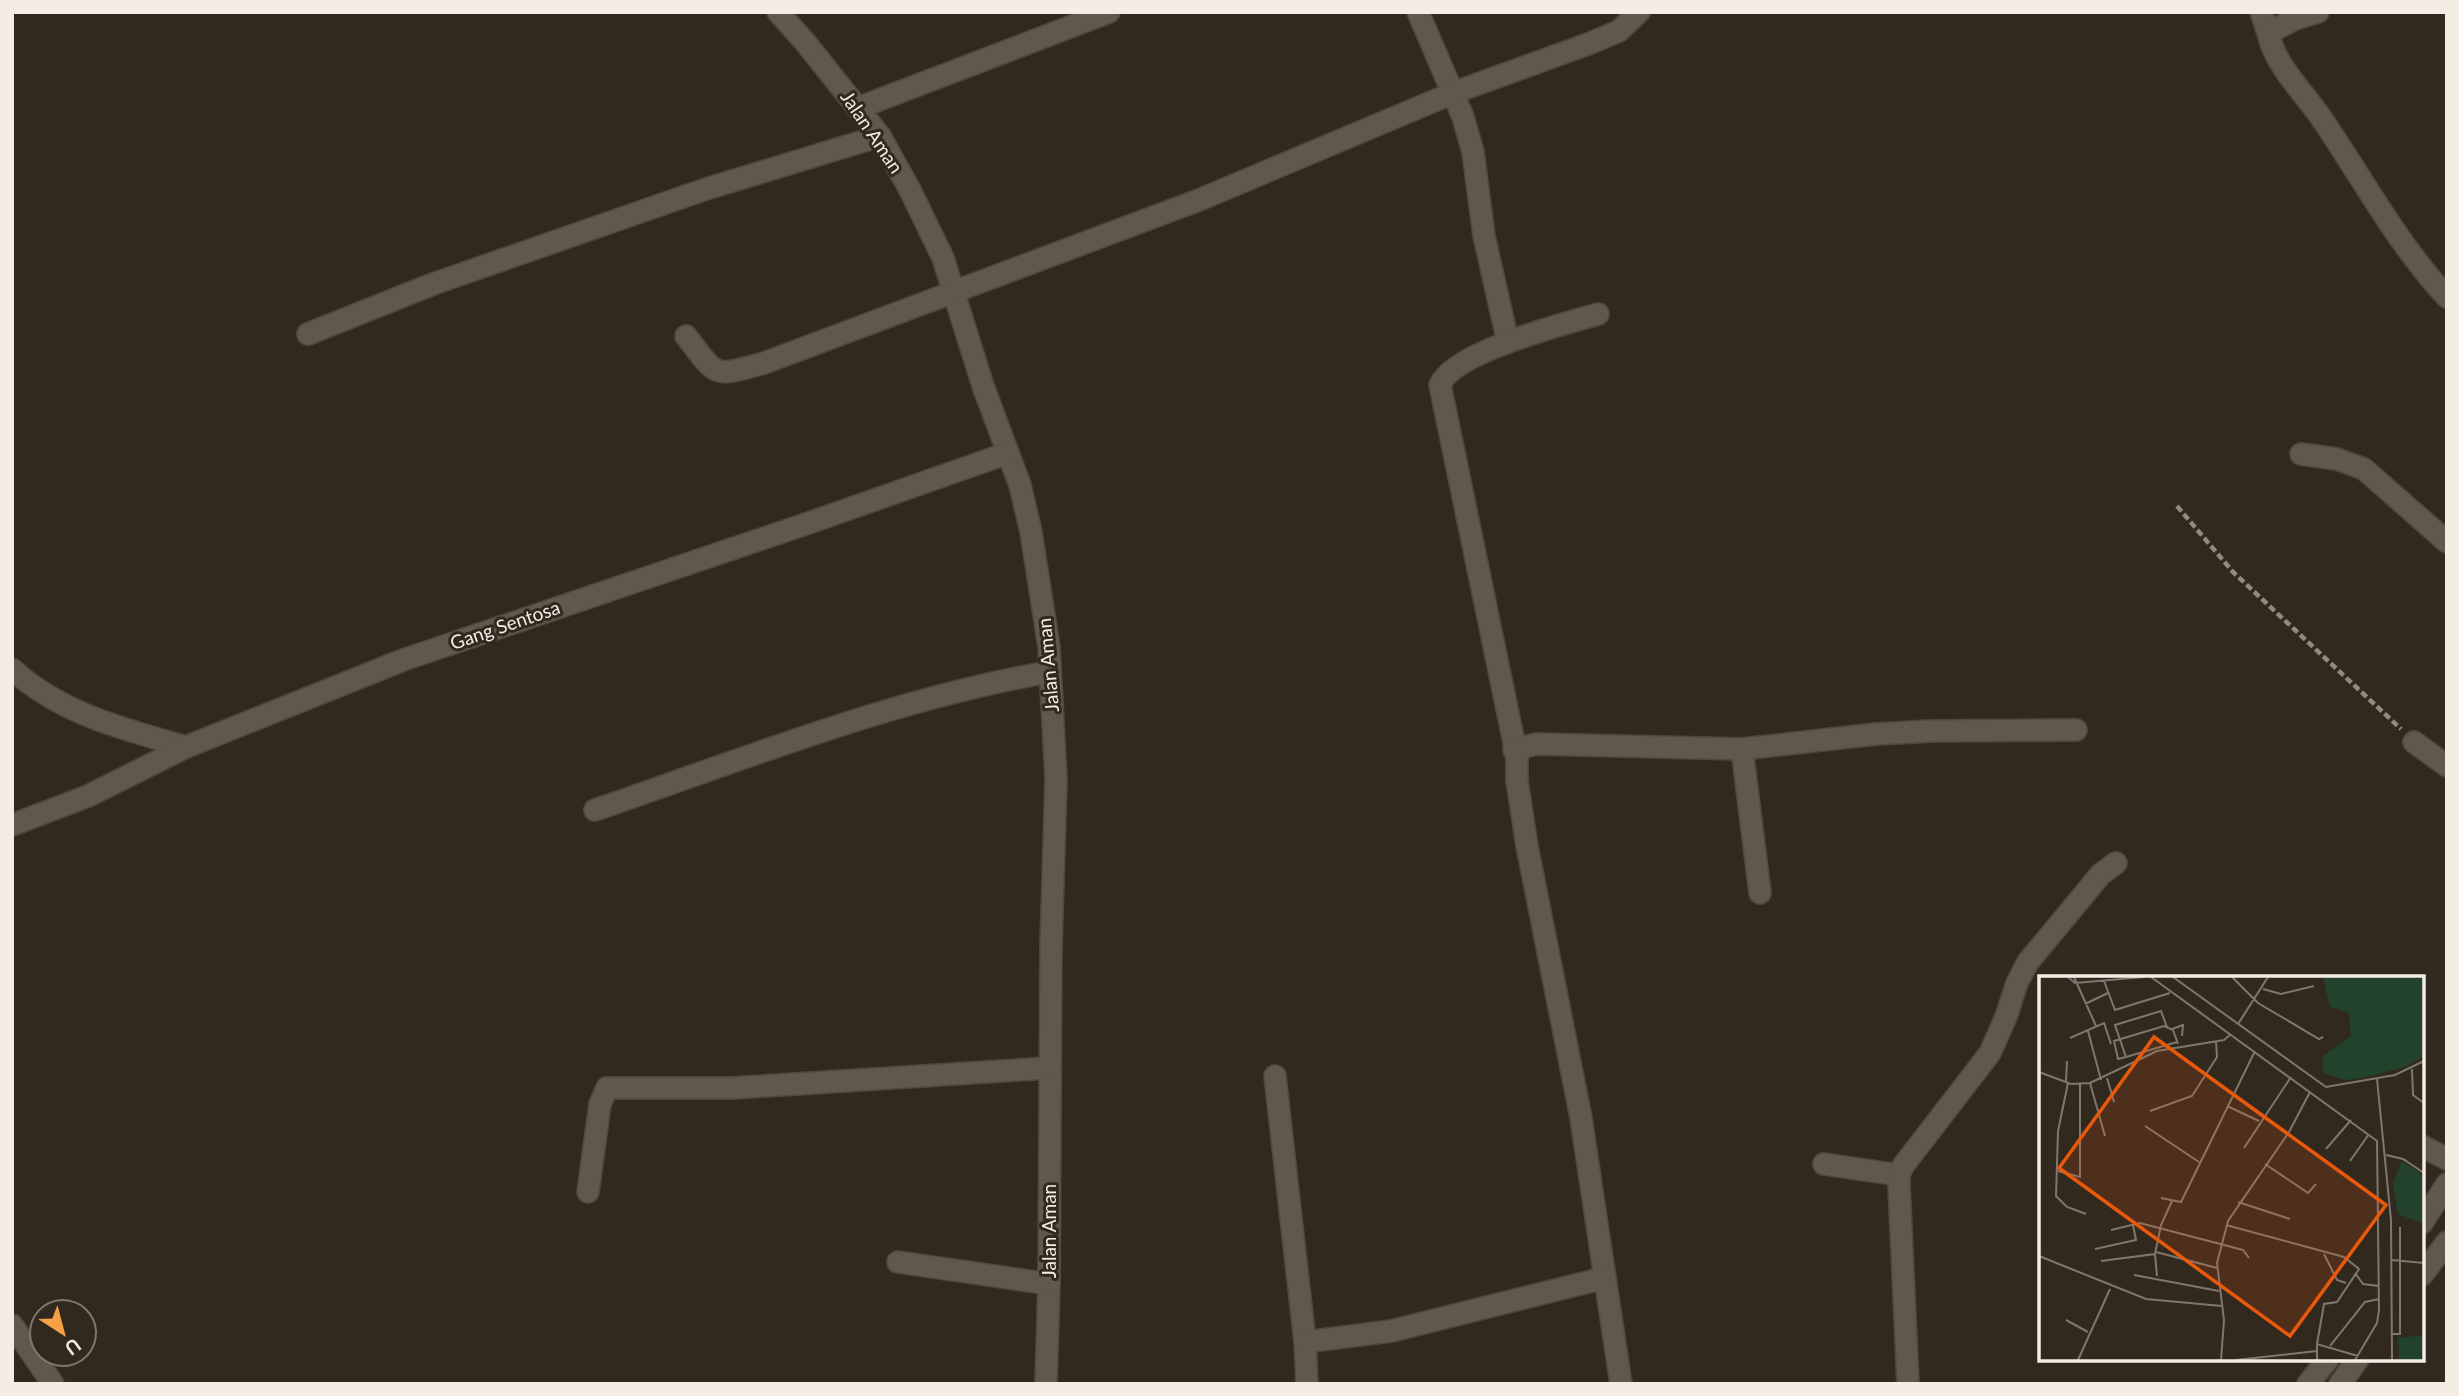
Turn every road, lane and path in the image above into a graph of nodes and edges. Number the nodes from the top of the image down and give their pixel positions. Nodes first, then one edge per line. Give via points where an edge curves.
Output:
1 (778, 12) edge
2 (1109, 12) edge
3 (1418, 12) edge
4 (1639, 12) edge
5 (2261, 12) edge
6 (2318, 12) edge
7 (2267, 33) junction
8 (1453, 93) junction
9 (859, 108) junction
10 (880, 136) junction
11 (953, 292) junction
12 (2447, 297) edge
13 (1598, 314) dead end
14 (308, 334) dead end
15 (686, 336) dead end
16 (1508, 342) junction
17 (1008, 453) junction
18 (2301, 454) dead end
19 (2177, 506) dead end
20 (2447, 542) edge
21 (12, 669) edge
22 (1049, 672) junction
23 (2076, 730) dead end
24 (2414, 742) joint
25 (186, 747) junction
26 (1742, 748) junction
27 (1514, 750) junction
28 (2447, 766) edge
29 (595, 810) dead end
30 (12, 825) edge
31 (2116, 863) dead end
32 (1760, 893) dead end
33 (1049, 1068) junction
34 (1275, 1076) dead end
35 (2424, 1147) edge
36 (2447, 1159) edge
37 (1824, 1164) dead end
38 (1899, 1175) junction
39 (2447, 1184) edge
40 (588, 1192) dead end
41 (2424, 1220) edge
42 (2447, 1242) edge
43 (898, 1262) dead end
44 (2424, 1272) edge
45 (1604, 1279) junction
46 (1049, 1284) junction
47 (12, 1325) edge
48 (1305, 1342) junction
49 (2326, 1361) edge
50 (2357, 1361) edge
51 (53, 1384) edge
52 (1046, 1384) edge
53 (1307, 1384) edge
54 (1621, 1384) edge
55 (1908, 1384) edge
56 (2308, 1384) edge
57 (2340, 1384) edge

1 - 9 street, Jalan Aman
2 - 9 street
3 - 8 street
4 - 8 street via 1619,31
5 - 7 street
6 - 7 street
7 - 12 street via 2280,64 2429,278
8 - 11 street via 1199,200
8 - 16 street via 1473,152 1484,236
9 - 10 street, Jalan Aman
10 - 11 street, Jalan Aman via 943,258
10 - 14 street via 706,189
11 - 15 street via 730,372 708,365
11 - 17 street, Jalan Aman
13 - 16 street
16 - 27 street via 1446,374 1440,385
17 - 22 street, Jalan Aman via 1031,532
17 - 25 street, Gang Sentosa via 403,660
18 - 20 street via 2364,469
19 - 24 path via 2233,572
21 - 25 street via 80,713
22 - 29 street via 904,706
22 - 33 street, Jalan Aman via 1056,779
23 - 26 street via 1890,733
24 - 28 street
25 - 30 street, Gang Sentosa via 88,796
26 - 27 street via 1536,744
26 - 32 street
27 - 45 street via 1535,892 1581,1118
31 - 38 street via 2101,874 2028,962 1990,1053
33 - 40 street via 732,1088 607,1088 600,1104
33 - 46 street, Jalan Aman
34 - 48 street
35 - 36 street
37 - 38 street
38 - 55 street
39 - 41 street
42 - 44 street
43 - 46 street
45 - 48 street via 1391,1331
45 - 54 street
46 - 52 street, Jalan Aman
47 - 51 street
48 - 53 street
49 - 56 street
50 - 57 street

